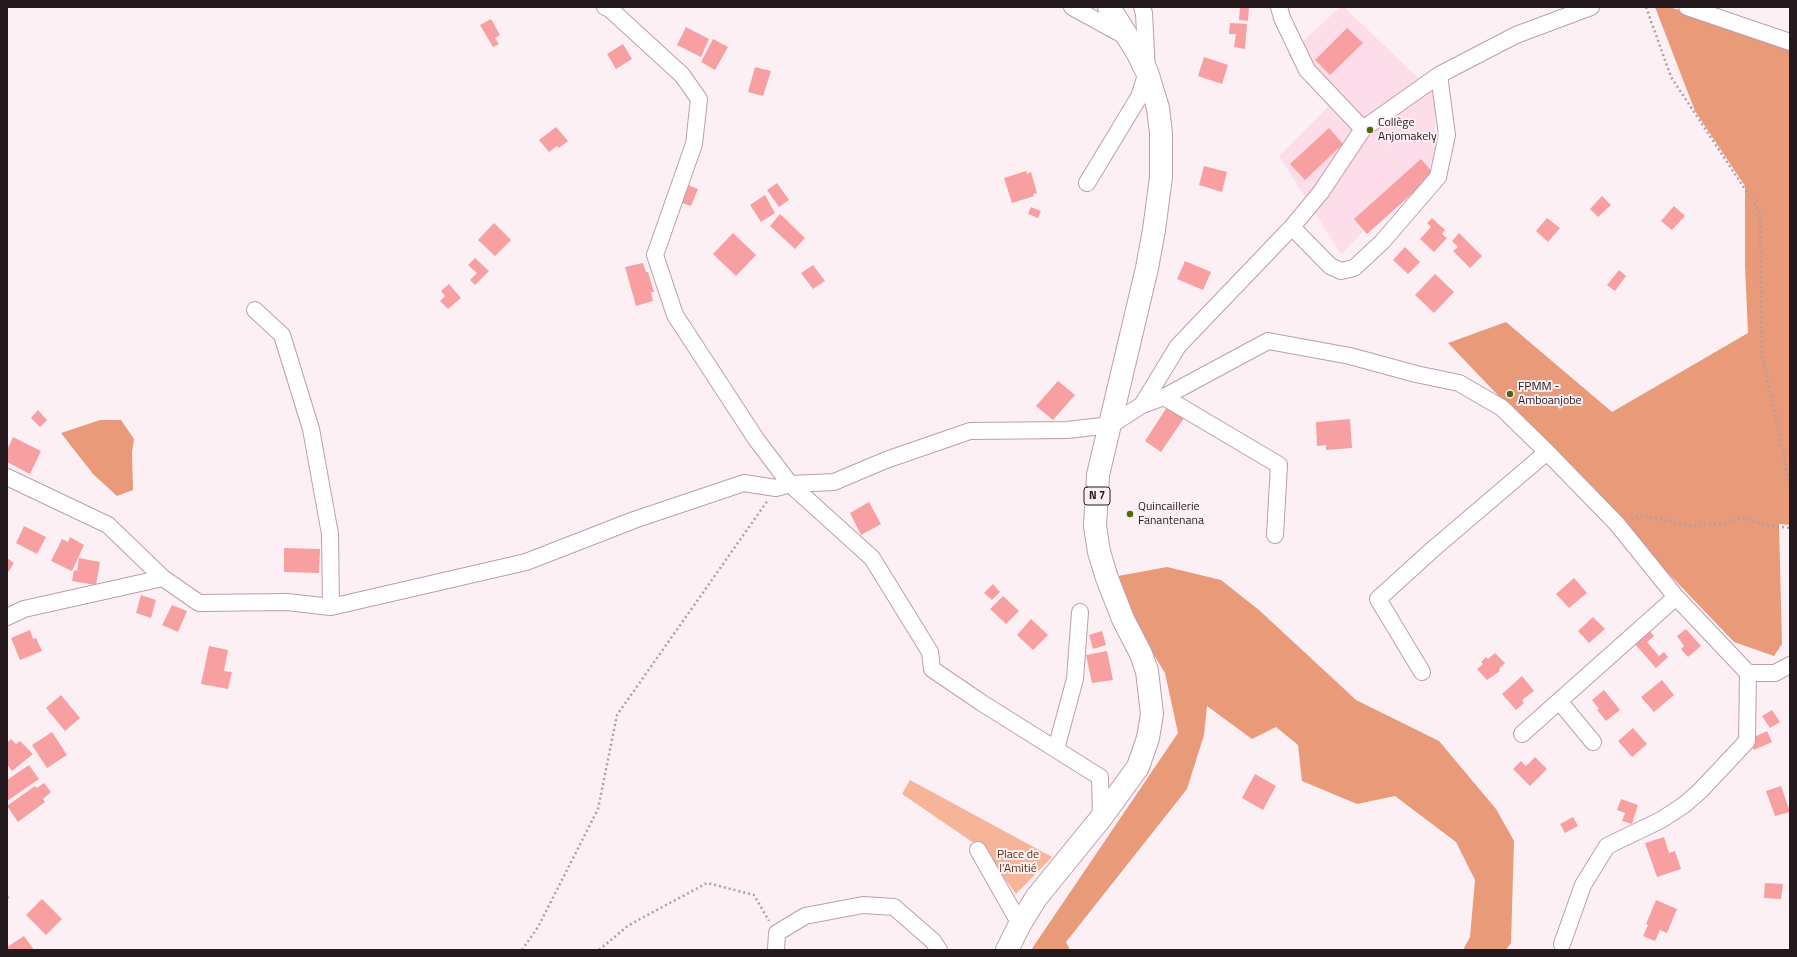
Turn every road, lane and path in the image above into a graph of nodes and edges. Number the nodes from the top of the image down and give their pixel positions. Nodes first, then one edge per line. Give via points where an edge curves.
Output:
1 (1072, 7) edge
2 (1109, 7) edge
3 (1142, 7) edge
4 (1279, 7) edge
5 (1590, 7) edge
6 (1646, 7) edge
7 (1687, 7) edge
8 (608, 8) edge
9 (1127, 37) junction
10 (1790, 42) edge
11 (1147, 72) junction
12 (1439, 75) junction
13 (1363, 130) junction
14 (1087, 183) dead end
15 (1292, 227) junction
16 (254, 310) dead end
17 (1164, 397) junction
18 (1142, 404) junction
19 (1111, 425) junction
20 (1547, 452) junction
21 (7, 477) edge
22 (783, 486) junction
23 (1790, 487) edge
24 (1617, 524) junction
25 (1790, 528) edge
26 (1275, 535) dead end
27 (163, 578) junction
28 (1676, 597) junction
29 (331, 607) junction
30 (1080, 612) dead end
31 (7, 617) edge
32 (1790, 665) edge
33 (1422, 672) dead end
34 (1748, 672) junction
35 (1559, 701) junction
36 (1522, 734) dead end
37 (1593, 742) dead end
38 (1056, 749) junction
39 (1101, 818) junction
40 (978, 850) dead end
41 (1020, 924) junction
42 (777, 933) junction
43 (1562, 944) dead end
44 (522, 950) edge
45 (599, 950) edge
46 (776, 950) edge
47 (938, 950) edge
48 (1007, 950) edge

1 - 9 street
2 - 9 main road, N 7
3 - 11 street
4 - 13 street via 1307,70
5 - 12 street via 1516,35
6 - 23 path via 1672,77 1760,212 1762,353
7 - 10 street
8 - 22 street via 682,75 698,99 694,144 655,255 676,315 756,439
9 - 11 main road, N 7
11 - 14 street via 1139,97
11 - 19 main road, N 7 via 1158,108 1161,177 1147,268
12 - 13 street
12 - 15 street via 1447,135 1438,177 1382,242 1354,268 1341,271 1330,266
13 - 15 street via 1321,192
15 - 18 street via 1178,346
16 - 29 street via 282,335 311,429 330,534
17 - 18 street
17 - 20 street via 1268,341 1350,356 1459,383 1502,408
17 - 26 street via 1279,465
18 - 19 street
19 - 22 street via 1067,430 970,431 886,460 834,482
19 - 39 main road, N 7 via 1098,475 1095,526 1107,578 1147,671 1152,714 1148,738 1138,767
20 - 24 street
20 - 33 street via 1378,598
21 - 27 street via 108,525
22 - 29 street via 744,483 634,520 526,562
22 - 38 street via 872,558 930,652 932,669
22 - 44 path via 617,715 598,809 538,927
24 - 25 path via 1642,515 1689,526 1726,523 1742,518
24 - 28 street
27 - 29 street via 199,603 287,602
27 - 31 street via 24,609
28 - 34 street
28 - 35 street
30 - 38 street via 1075,679
32 - 34 street via 1775,674
34 - 43 street via 1747,741 1684,805 1661,820 1607,846 1583,885
35 - 36 street
35 - 37 street
38 - 39 street via 1100,777
39 - 41 main road, N 7 via 1036,898
40 - 41 street
41 - 48 main road, N 7
42 - 45 path via 754,895 707,883 629,925
42 - 46 street
42 - 47 street via 805,916 863,905 894,907 933,941

